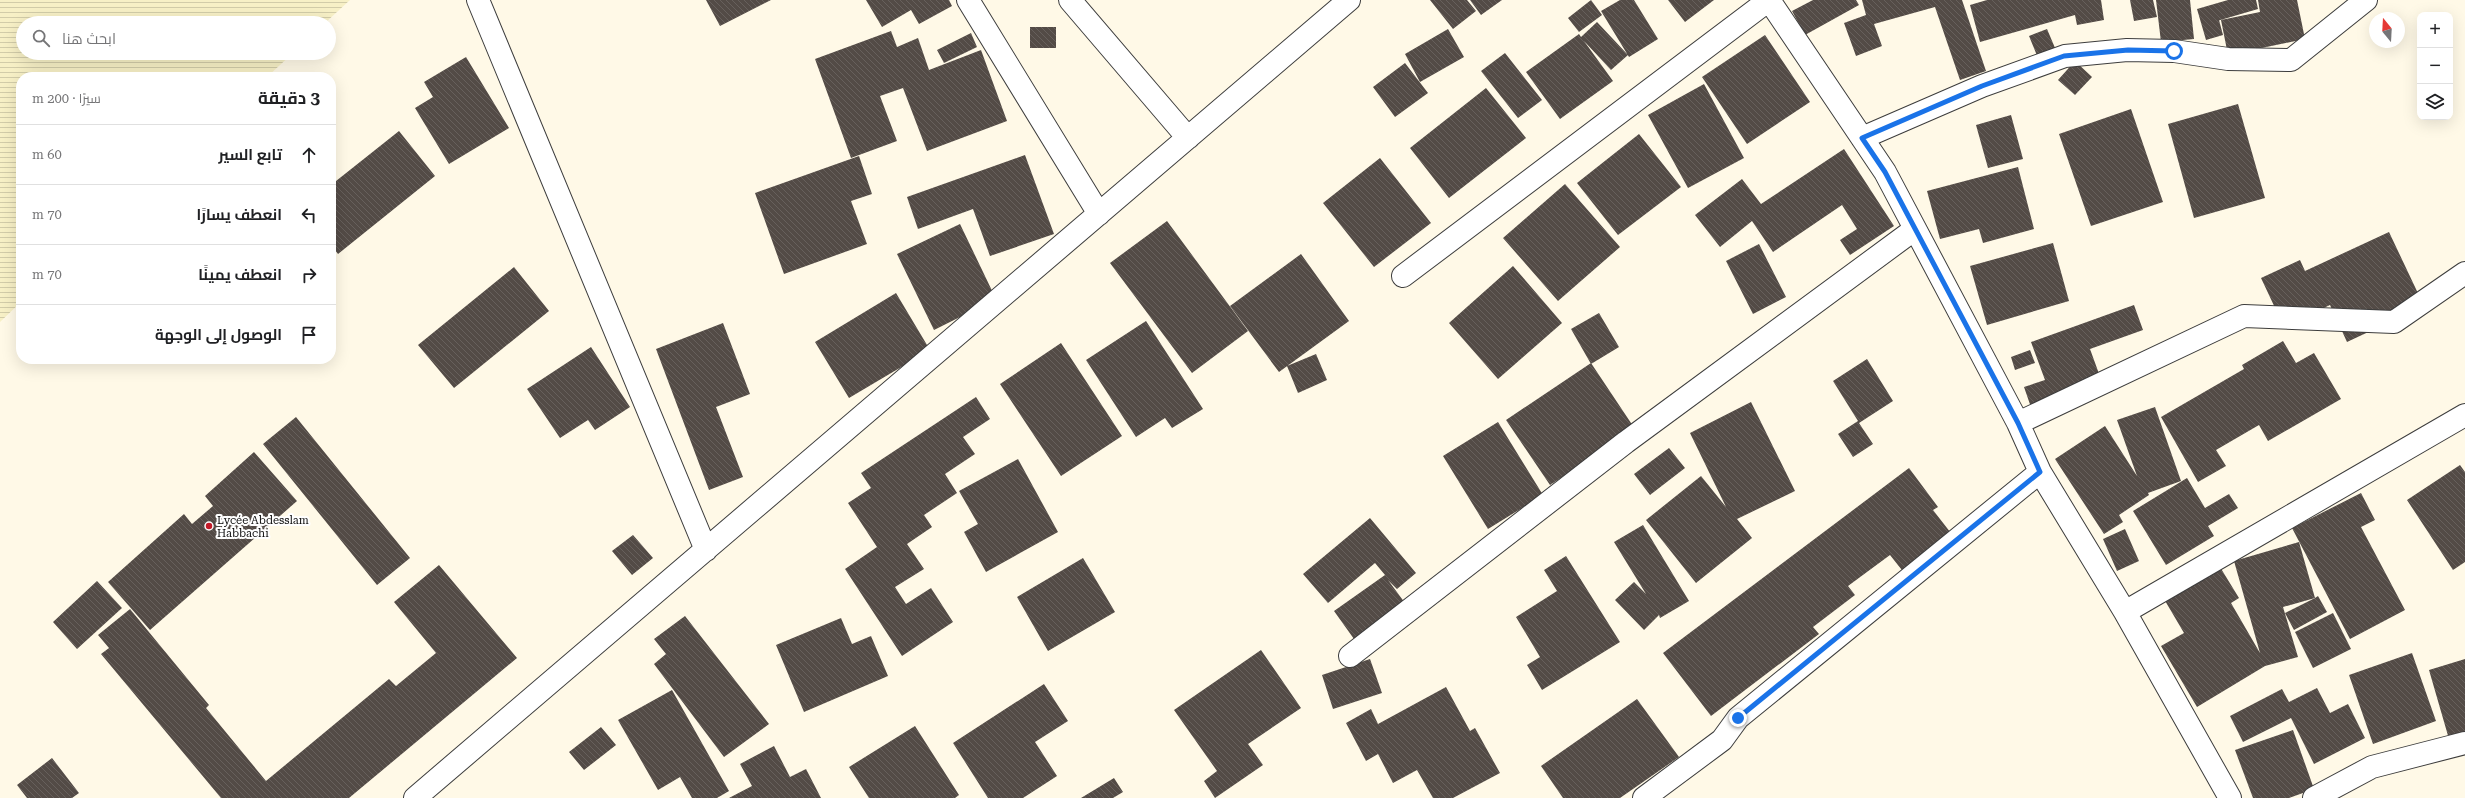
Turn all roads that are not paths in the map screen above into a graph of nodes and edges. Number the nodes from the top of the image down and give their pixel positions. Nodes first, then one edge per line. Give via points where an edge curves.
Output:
1 (478, 0) edge
2 (968, 0) edge
3 (1070, 0) edge
4 (1349, 0) edge
5 (1769, 0) edge
6 (2366, 0) edge
7 (1188, 138) junction
8 (1862, 138) junction
9 (1098, 214) junction
10 (1915, 229) junction
11 (2465, 273) edge
12 (1403, 276) dead end
13 (2465, 415) edge
14 (2018, 423) junction
15 (2040, 472) junction
16 (706, 550) junction
17 (2124, 612) junction
18 (1350, 656) dead end
19 (2465, 743) edge
20 (415, 798) edge
21 (1644, 798) edge
22 (2230, 798) edge
23 (2314, 798) edge

1 - 16 street
2 - 9 street
3 - 7 street
4 - 7 street
5 - 8 street
5 - 12 street
6 - 8 street via 2291,60 2228,60 2174,51 2128,50 2064,56 1982,86
7 - 9 street
8 - 10 street via 1885,172
9 - 16 street
10 - 14 street
10 - 18 street via 1626,442
11 - 14 street via 2394,322 2244,316
13 - 17 street
14 - 15 street
15 - 17 street
15 - 21 street via 1738,718 1722,740
16 - 20 street
17 - 22 street
19 - 23 street via 2372,767

